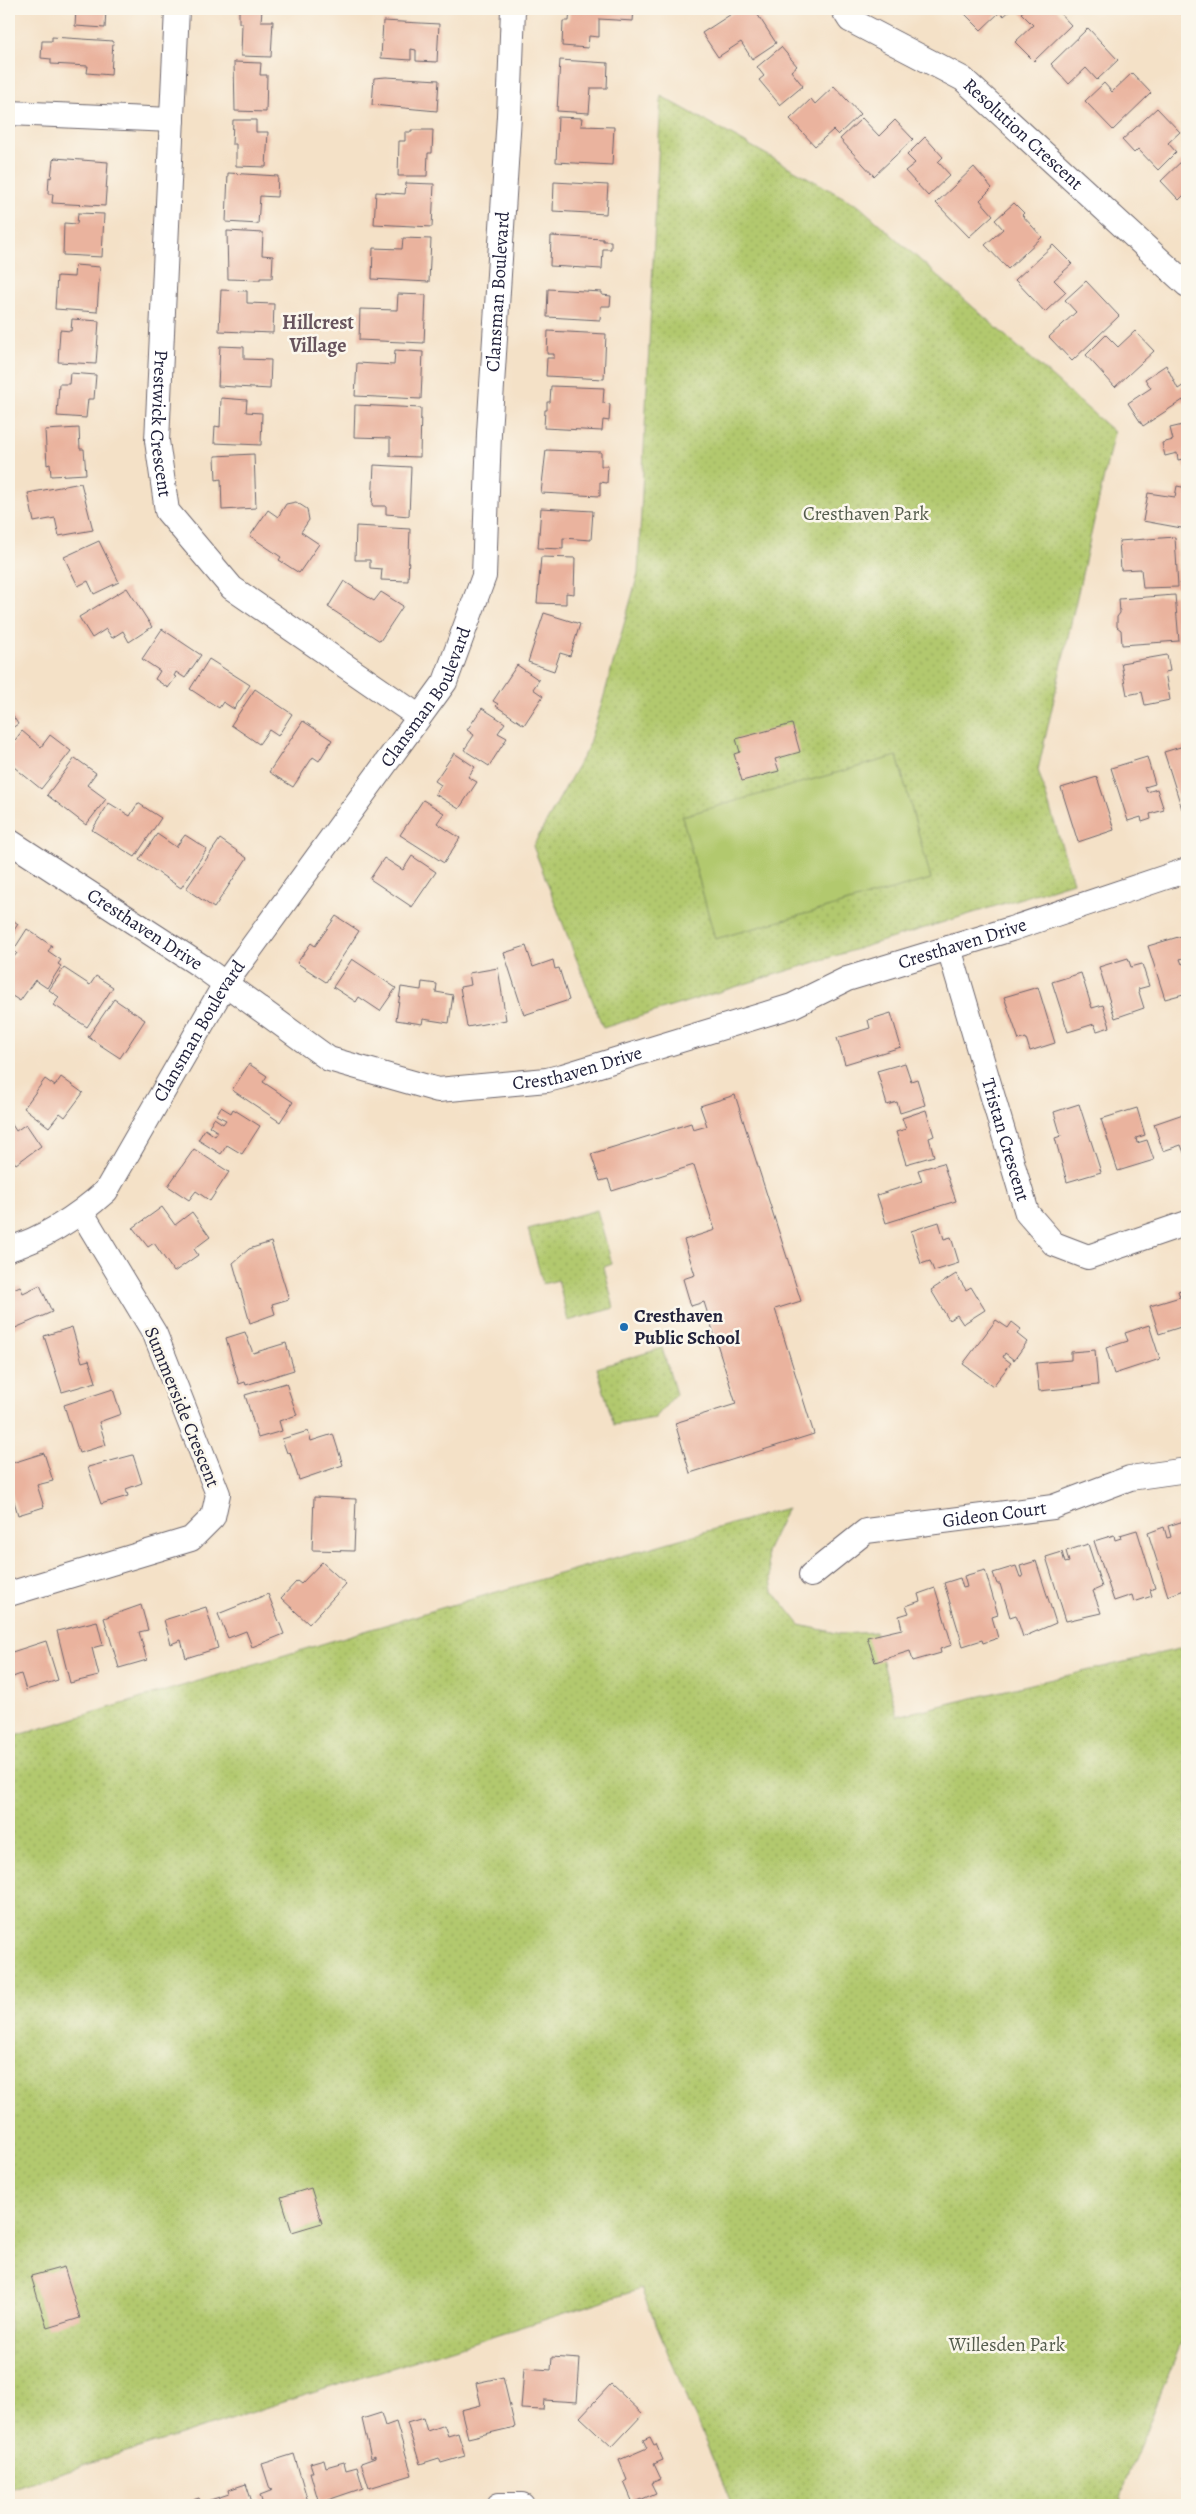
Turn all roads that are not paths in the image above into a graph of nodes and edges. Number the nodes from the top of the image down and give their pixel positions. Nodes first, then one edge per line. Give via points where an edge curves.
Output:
1 (177, 9) edge
2 (513, 9) edge
3 (843, 9) edge
4 (9, 113) edge
5 (172, 120) junction
6 (1187, 286) edge
7 (418, 716) junction
8 (9, 841) edge
9 (1187, 870) edge
10 (949, 948) junction
11 (225, 984) junction
12 (82, 1213) junction
13 (1187, 1223) edge
14 (9, 1249) edge
15 (1187, 1470) edge
16 (811, 1575) dead end
17 (9, 1594) edge
18 (499, 2505) edge
19 (522, 2505) edge

1 - 5 street, Prestwick Crescent
2 - 7 street, Clansman Boulevard via 484,576 445,682
3 - 6 street, Resolution Crescent via 850,20 963,79
4 - 5 street
5 - 7 street, Prestwick Crescent via 157,441 167,511 232,588
7 - 11 street, Clansman Boulevard
8 - 11 street, Cresthaven Drive
9 - 10 street, Cresthaven Drive
10 - 11 street, Cresthaven Drive via 847,979 792,1006 563,1076 438,1090 329,1059
10 - 13 street, Tristan Crescent via 1027,1213 1054,1244 1088,1257
11 - 12 street, Clansman Boulevard via 106,1191
12 - 14 street, Clansman Boulevard
12 - 17 street, Summerside Crescent via 155,1334 218,1494 213,1517 191,1539
15 - 16 street, Gideon Court via 1130,1478 1053,1507 866,1531
18 - 19 street

